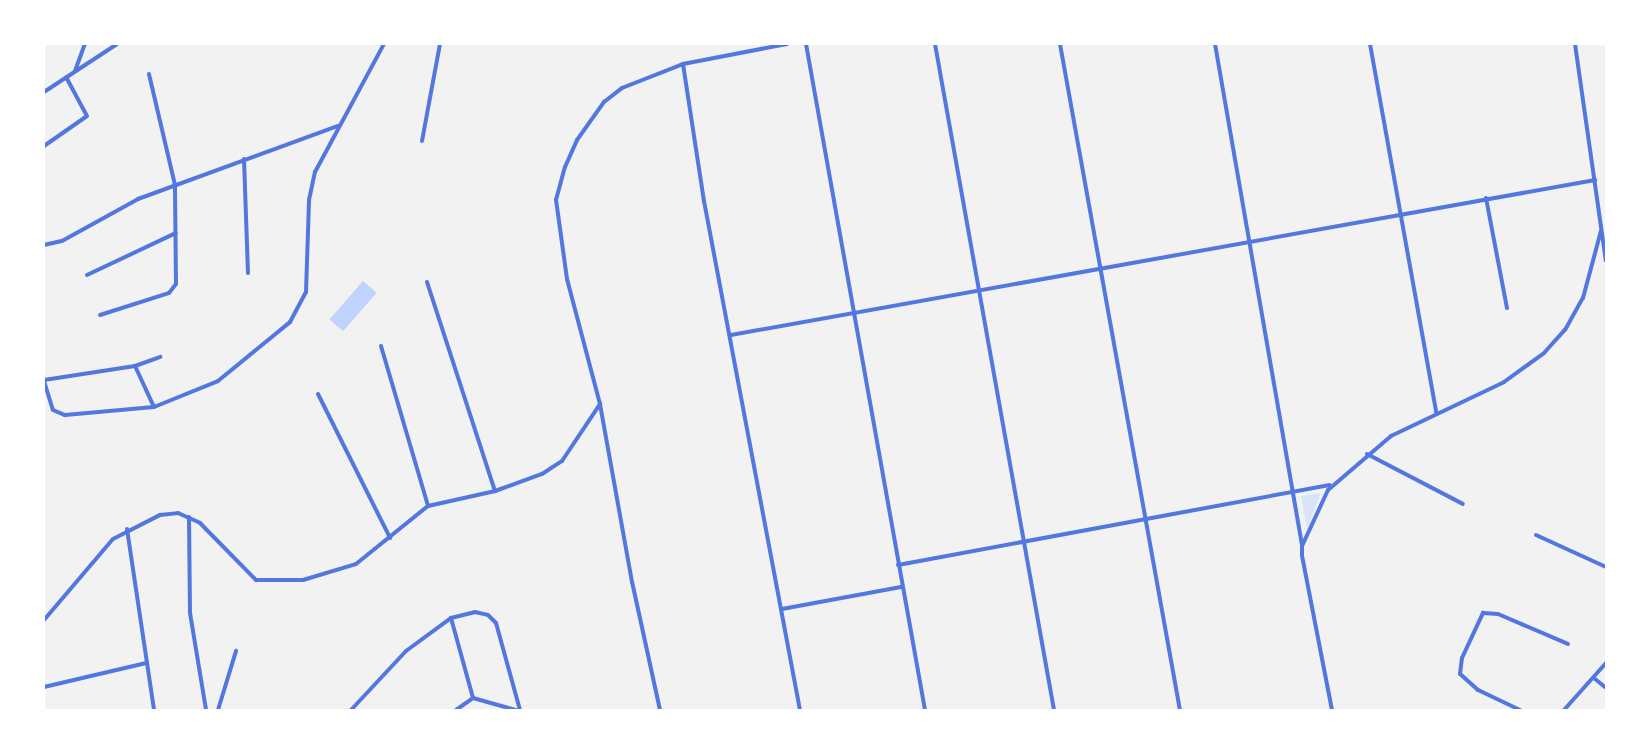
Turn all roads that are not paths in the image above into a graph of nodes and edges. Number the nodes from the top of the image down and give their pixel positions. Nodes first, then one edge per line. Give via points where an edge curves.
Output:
1 (85, 44) edge
2 (117, 44) edge
3 (384, 44) edge
4 (440, 44) edge
5 (787, 44) edge
6 (806, 44) edge
7 (935, 44) edge
8 (1060, 44) edge
9 (1215, 44) edge
10 (1370, 44) edge
11 (1575, 44) edge
12 (683, 64) junction
13 (75, 71) junction
14 (149, 74) dead end
15 (66, 77) junction
16 (44, 92) edge
17 (339, 125) junction
18 (422, 141) dead end
19 (44, 146) edge
20 (244, 159) junction
21 (1595, 180) junction
22 (175, 185) junction
23 (1486, 198) junction
24 (1401, 213) junction
25 (1601, 231) junction
26 (176, 233) junction
27 (1252, 242) junction
28 (44, 244) edge
29 (1606, 261) edge
30 (1104, 270) junction
31 (248, 273) dead end
32 (87, 275) dead end
33 (427, 282) dead end
34 (979, 291) junction
35 (1507, 308) dead end
36 (853, 314) junction
37 (100, 315) dead end
38 (731, 335) junction
39 (381, 346) dead end
40 (160, 357) dead end
41 (135, 366) junction
42 (44, 380) edge
43 (318, 394) dead end
44 (600, 404) junction
45 (154, 406) junction
46 (1436, 412) junction
47 (1367, 454) junction
48 (1331, 485) junction
49 (495, 491) junction
50 (1293, 493) junction
51 (1463, 504) dead end
52 (428, 506) junction
53 (189, 517) junction
54 (1148, 521) junction
55 (126, 529) junction
56 (1536, 535) dead end
57 (390, 538) junction
58 (1025, 540) junction
59 (1302, 546) junction
60 (898, 565) junction
61 (1606, 567) edge
62 (902, 587) junction
63 (782, 609) junction
64 (451, 618) junction
65 (44, 620) edge
66 (1568, 644) dead end
67 (236, 651) dead end
68 (146, 663) junction
69 (1606, 663) edge
70 (1595, 679) junction
71 (44, 687) edge
72 (1606, 688) edge
73 (473, 698) junction
74 (154, 711) edge
75 (206, 711) edge
76 (218, 711) edge
77 (351, 711) edge
78 (456, 711) edge
79 (518, 711) edge
80 (660, 711) edge
81 (800, 711) edge
82 (925, 711) edge
83 (1054, 711) edge
84 (1180, 711) edge
85 (1332, 711) edge
86 (1520, 711) edge
87 (1564, 711) edge

1 - 13 street
2 - 13 street
3 - 17 street
4 - 18 street
5 - 12 street
6 - 36 street
7 - 34 street
8 - 30 street
9 - 27 street
10 - 24 street
11 - 21 street
12 - 38 street via 704,201
12 - 44 street via 642,77 604,102 577,140 556,200 567,279
13 - 15 street
14 - 22 street
15 - 16 street
15 - 19 street via 88,113
17 - 20 street
17 - 45 street via 322,154 309,200 306,292 298,311 290,322 218,381
20 - 22 street
20 - 31 street
21 - 23 street
21 - 25 street
22 - 26 street
22 - 28 street via 124,206 63,241
23 - 24 street
23 - 35 street
24 - 27 street
24 - 46 street
25 - 29 street
25 - 46 street via 1582,298 1558,340 1503,382
26 - 32 street
26 - 37 street via 173,290
27 - 30 street
27 - 50 street
30 - 34 street
30 - 54 street
33 - 49 street
34 - 36 street
34 - 58 street
36 - 38 street
36 - 60 street
38 - 63 street
39 - 52 street
40 - 41 street
41 - 42 street
41 - 45 street
42 - 45 street via 53,410 65,415
43 - 57 street
44 - 49 street via 562,461 542,474
44 - 80 street
46 - 47 street
47 - 48 street
47 - 51 street
48 - 50 street
48 - 59 street
49 - 52 street
50 - 54 street
50 - 59 street
52 - 57 street
53 - 55 street via 160,515
53 - 57 street via 256,580 326,575 356,564
53 - 75 street via 190,613
54 - 58 street
54 - 84 street
55 - 65 street
55 - 68 street
56 - 61 street
58 - 60 street
58 - 83 street
59 - 85 street
60 - 62 street
62 - 63 street
62 - 82 street
63 - 81 street
64 - 73 street
64 - 77 street via 406,651
64 - 79 street via 475,612 488,615 496,623
66 - 86 street via 1498,614 1488,612 1480,618 1462,658 1460,674 1478,690
67 - 76 street
68 - 71 street
68 - 74 street
69 - 70 street
70 - 72 street
70 - 87 street
73 - 78 street
73 - 79 street

